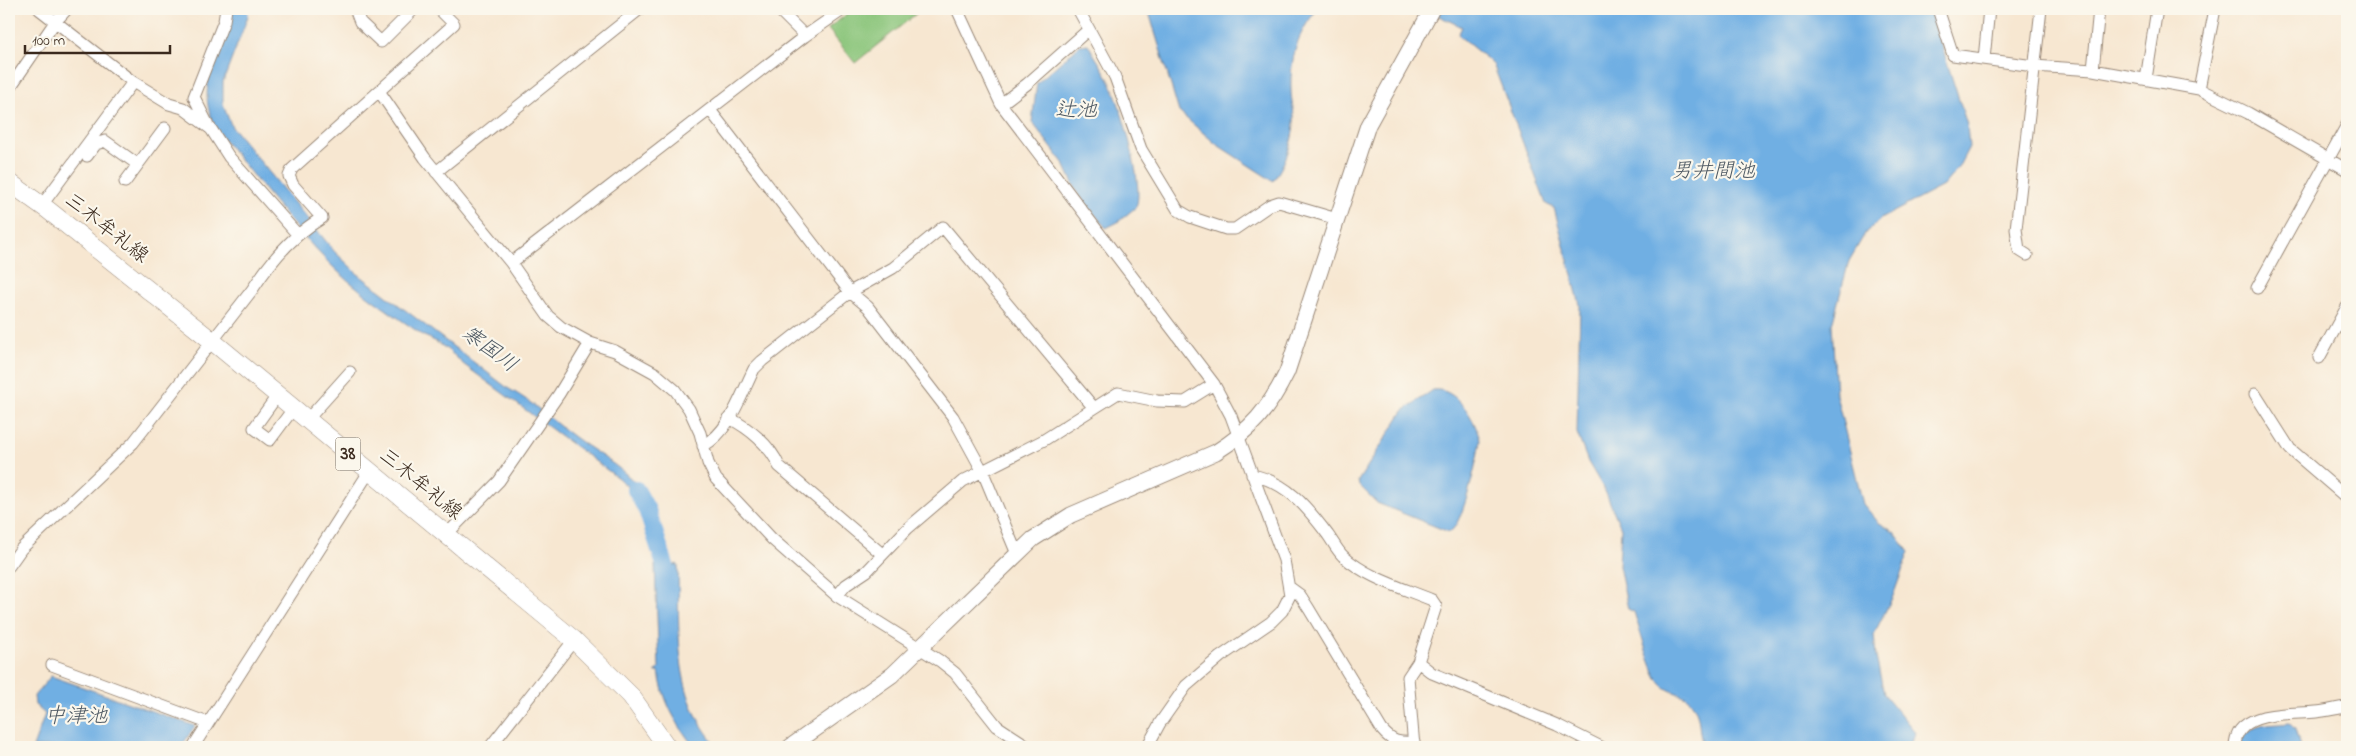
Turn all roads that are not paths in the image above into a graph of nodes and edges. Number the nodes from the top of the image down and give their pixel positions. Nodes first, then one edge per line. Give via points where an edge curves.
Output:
1 (39, 9) edge
2 (67, 9) edge
3 (226, 9) edge
4 (355, 9) edge
5 (414, 9) edge
6 (439, 9) edge
7 (640, 9) edge
8 (778, 9) edge
9 (844, 9) edge
10 (957, 9) edge
11 (1078, 9) edge
12 (1938, 9) edge
13 (1989, 9) edge
14 (2040, 9) edge
15 (2099, 9) edge
16 (2157, 9) edge
17 (2215, 9) edge
18 (1429, 13) edge
19 (55, 22) junction
20 (1088, 30) junction
21 (805, 36) junction
22 (1984, 59) junction
23 (2034, 66) junction
24 (2093, 70) junction
25 (2146, 78) junction
26 (133, 82) junction
27 (9, 89) edge
28 (2199, 89) junction
29 (379, 92) junction
30 (1001, 104) junction
31 (710, 110) junction
32 (2347, 126) edge
33 (165, 128) dead end
34 (211, 129) junction
35 (2328, 159) junction
36 (138, 164) junction
37 (2347, 170) edge
38 (436, 172) junction
39 (9, 182) edge
40 (125, 182) dead end
41 (45, 208) junction
42 (1336, 219) junction
43 (298, 235) junction
44 (2027, 255) dead end
45 (511, 263) junction
46 (2257, 288) dead end
47 (850, 292) junction
48 (2347, 308) edge
49 (212, 340) junction
50 (590, 343) junction
51 (2319, 358) dead end
52 (350, 372) dead end
53 (1214, 384) junction
54 (2254, 394) dead end
55 (277, 396) junction
56 (1094, 408) junction
57 (293, 409) junction
58 (729, 418) junction
59 (307, 420) junction
60 (1238, 438) junction
61 (703, 446) junction
62 (982, 470) junction
63 (370, 472) junction
64 (1252, 475) junction
65 (2347, 498) edge
66 (447, 534) junction
67 (882, 554) junction
68 (1017, 554) junction
69 (9, 566) edge
70 (1289, 587) junction
71 (837, 596) junction
72 (574, 640) junction
73 (920, 648) junction
74 (1418, 662) junction
75 (52, 665) dead end
76 (2347, 707) edge
77 (208, 723) junction
78 (1414, 745) edge
79 (193, 747) edge
80 (490, 747) edge
81 (667, 747) edge
82 (790, 747) edge
83 (1029, 747) edge
84 (1147, 747) edge
85 (1601, 747) edge
86 (2235, 747) edge

1 - 19 street
2 - 19 street
3 - 34 street via 194,97
4 - 5 street via 360,22 381,42
6 - 29 street via 454,24
7 - 38 street
8 - 21 street
9 - 21 street
10 - 30 street
11 - 20 street
12 - 22 street via 1953,54
13 - 22 street
14 - 23 street
15 - 24 street
16 - 25 street
17 - 28 street
18 - 42 street via 1368,125
19 - 26 street
19 - 27 street
20 - 30 street
20 - 42 street via 1115,77 1141,149 1178,210 1226,229 1235,229 1279,202
21 - 31 street
22 - 23 street
23 - 24 street
23 - 44 street via 2016,229 2019,250
24 - 25 street
25 - 28 street
26 - 34 street via 169,104 183,108
26 - 41 street
28 - 35 street
29 - 38 street
29 - 43 street via 292,169 289,176 293,185 322,218
30 - 53 street
31 - 45 street
31 - 47 street
32 - 35 street
33 - 36 street
34 - 43 street via 229,157
35 - 37 street
35 - 46 street
36 - 40 street
36 - 41 street via 105,141 96,144
38 - 45 street
39 - 41 main road, 三木牟礼線 / 38
41 - 49 main road, 三木牟礼線 / 38
42 - 60 street via 1287,372 1270,404
43 - 49 street via 269,264
45 - 50 street via 548,316
47 - 56 street via 892,268 943,227
47 - 58 street via 754,369
47 - 62 street via 868,308 953,417
48 - 51 street
49 - 55 main road, 三木牟礼線 / 38
49 - 69 street via 133,443 21,549
50 - 61 street via 615,351 655,373 675,390 689,409
50 - 66 street via 488,494
52 - 59 street
53 - 56 street via 1185,402 1157,402 1118,393
53 - 60 street via 1231,416
54 - 65 street via 2290,449
55 - 57 main road, 三木牟礼線 / 38
55 - 57 street via 254,428 270,440
56 - 62 street via 1044,440
57 - 59 main road, 三木牟礼線 / 38
58 - 61 street via 715,440
58 - 67 street via 745,426 774,455 779,466
59 - 63 main road, 三木牟礼線 / 38
60 - 64 street
60 - 68 street via 1216,452 1071,515 1033,539
61 - 71 street via 716,478 736,502 772,539
62 - 67 street via 963,481
62 - 68 street
63 - 66 main road, 三木牟礼線 / 38
63 - 77 street
64 - 70 street via 1284,560
64 - 74 street via 1269,478 1288,490 1353,564 1432,600 1436,606
66 - 72 main road, 三木牟礼線 / 38
67 - 71 street
68 - 73 street
70 - 78 street via 1300,595 1382,730 1390,739
70 - 84 street via 1290,595 1282,611 1271,622 1203,670 1186,686 1160,722
71 - 73 street
72 - 80 street
72 - 81 main road, 三木牟礼線 / 38 via 631,696
73 - 82 street via 869,692 843,707
73 - 83 street via 955,674 997,726
74 - 78 street via 1408,677
74 - 85 street via 1432,674 1557,725
75 - 77 street
76 - 86 street via 2258,719 2240,730
77 - 79 street

